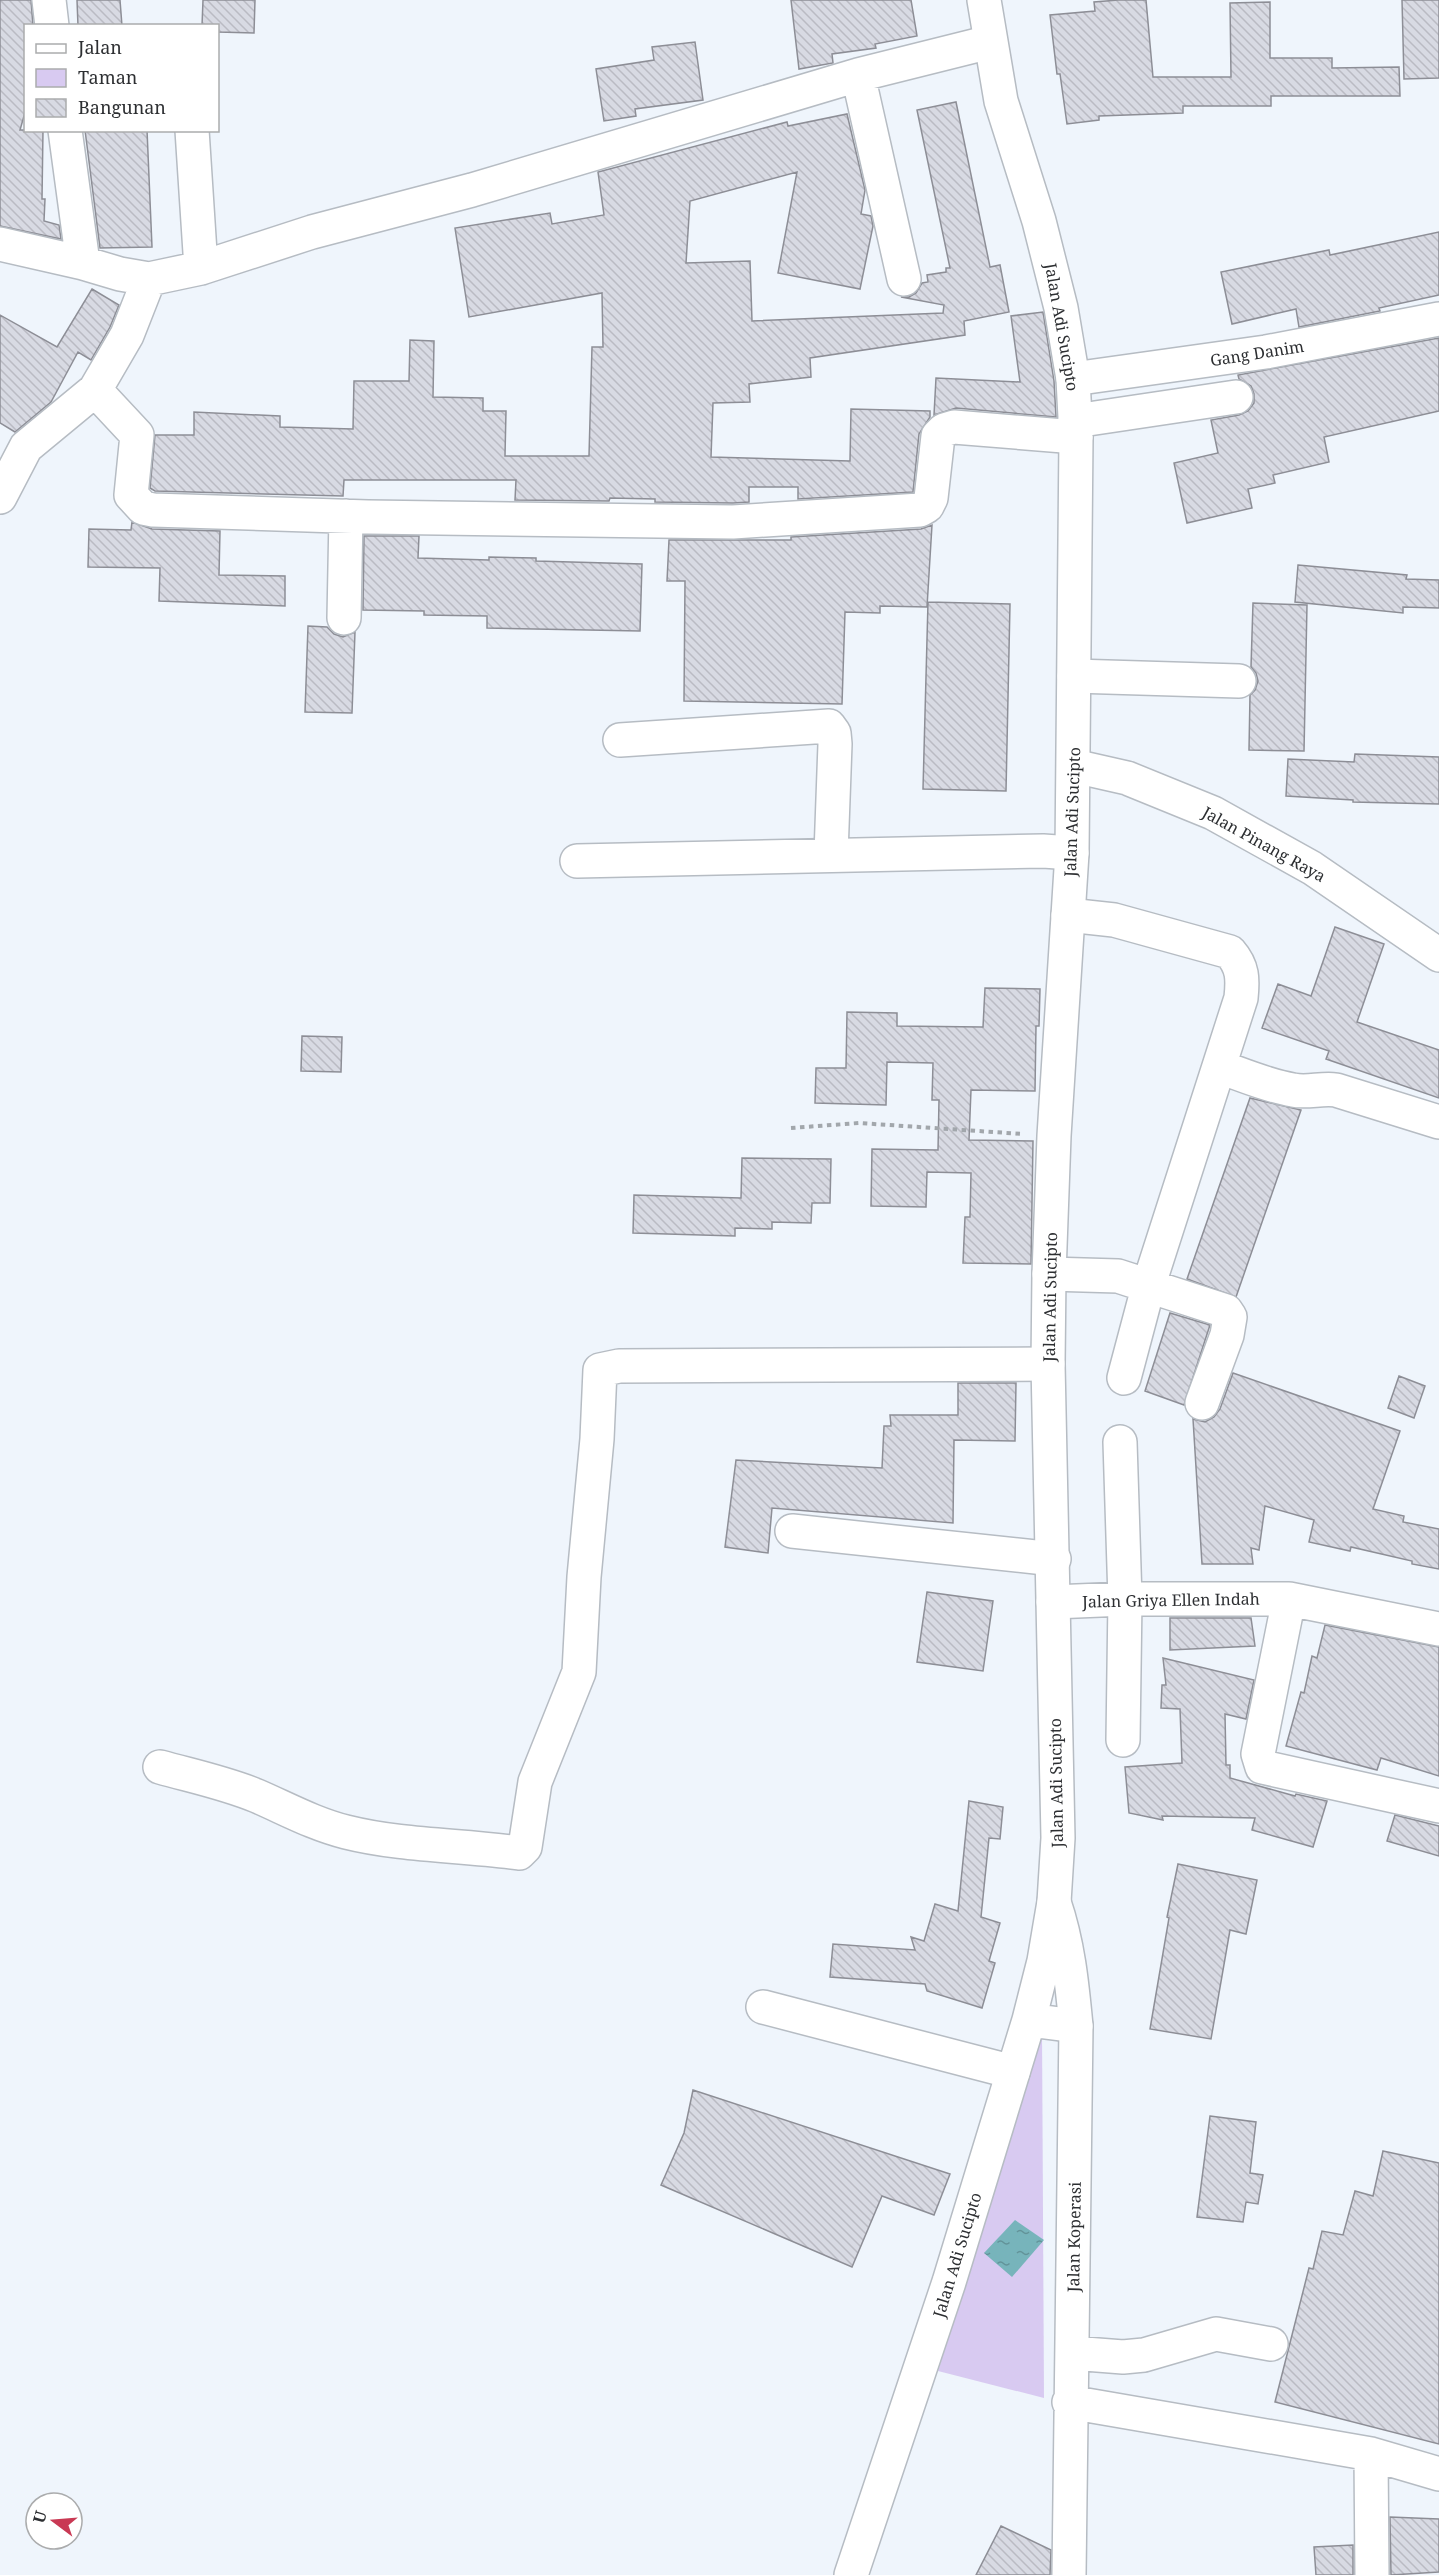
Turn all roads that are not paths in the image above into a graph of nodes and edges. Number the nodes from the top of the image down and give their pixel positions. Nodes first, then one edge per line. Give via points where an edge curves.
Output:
1 (49, 0) edge
2 (984, 0) edge
3 (52, 24) edge
4 (990, 42) junction
5 (858, 75) junction
6 (65, 132) edge
7 (192, 132) edge
8 (0, 244) edge
9 (83, 263) junction
10 (201, 268) junction
11 (149, 279) junction
12 (904, 279) dead end
13 (1439, 319) edge
14 (1095, 376) junction
15 (95, 390) junction
16 (1236, 397) dead end
17 (1076, 429) junction
18 (0, 497) edge
19 (346, 516) junction
20 (344, 618) dead end
21 (1074, 676) junction
22 (1239, 681) dead end
23 (620, 740) dead end
24 (1074, 766) junction
25 (1072, 852) junction
26 (831, 854) junction
27 (577, 861) dead end
28 (1091, 917) junction
29 (1439, 955) edge
30 (1220, 1067) junction
31 (1439, 1122) edge
32 (1049, 1274) junction
33 (1149, 1284) junction
34 (1048, 1364) junction
35 (1124, 1378) dead end
36 (1202, 1402) dead end
37 (1120, 1442) dead end
38 (792, 1531) dead end
39 (1054, 1559) junction
40 (1289, 1599) junction
41 (1092, 1601) junction
42 (1439, 1629) edge
43 (1123, 1740) dead end
44 (160, 1767) dead end
45 (1439, 1806) edge
46 (1054, 1902) junction
47 (763, 2007) dead end
48 (1029, 2020) junction
49 (1076, 2026) junction
50 (1013, 2072) junction
51 (1271, 2344) dead end
52 (1072, 2353) junction
53 (1070, 2402) junction
54 (1371, 2454) junction
55 (1439, 2474) edge
56 (851, 2575) edge
57 (1069, 2575) edge
58 (1372, 2575) edge

1 - 3 main road
2 - 4 main road, Jalan Adi Sucipto
4 - 5 main road
4 - 14 main road, Jalan Adi Sucipto via 1001,101 1052,265
5 - 10 main road via 312,232
5 - 12 main road
6 - 9 main road
7 - 10 main road
8 - 9 main road
9 - 11 main road
10 - 11 main road
11 - 15 main road via 127,335
13 - 14 main road, Gang Danim via 1266,352
14 - 17 main road, Jalan Adi Sucipto
15 - 18 main road via 27,447
15 - 19 main road via 137,435 131,495 143,507
16 - 17 main road
17 - 19 main road via 944,430 938,436 931,498 920,510 733,522
17 - 21 main road, Jalan Adi Sucipto
19 - 20 main road
21 - 22 main road
21 - 24 main road, Jalan Adi Sucipto
23 - 26 main road via 830,726 835,744
24 - 25 main road, Jalan Adi Sucipto
24 - 29 main road, Jalan Pinang Raya via 1116,776 1213,813 1312,868
25 - 26 main road
25 - 28 main road, Jalan Adi Sucipto
26 - 27 main road
28 - 30 main road via 1230,952 1237,960 1243,980
28 - 32 main road, Jalan Adi Sucipto via 1054,1136
30 - 31 main road via 1291,1090 1336,1090
30 - 33 main road
32 - 33 main road via 1092,1274
32 - 34 main road, Jalan Adi Sucipto
33 - 35 main road
33 - 36 main road via 1218,1307 1230,1317
34 - 39 main road, Jalan Adi Sucipto
34 - 44 main road via 620,1366 600,1370 579,1672 535,1782 525,1847 519,1853 388,1840 348,1832 250,1794
37 - 41 main road
38 - 39 main road
39 - 41 main road, Jalan Adi Sucipto
40 - 41 main road, Jalan Griya Ellen Indah
40 - 42 main road, Jalan Griya Ellen Indah
40 - 45 main road via 1258,1754 1262,1767
41 - 43 main road
41 - 46 main road, Jalan Adi Sucipto via 1058,1838
46 - 48 main road, Jalan Adi Sucipto
46 - 49 main road, Jalan Koperasi via 1070,1960
47 - 50 main road
48 - 49 main road
48 - 50 main road, Jalan Adi Sucipto
49 - 52 main road, Jalan Koperasi
50 - 56 main road, Jalan Adi Sucipto via 949,2282
51 - 52 main road via 1216,2334 1144,2355
52 - 53 main road, Jalan Koperasi
53 - 54 main road
53 - 57 main road, Jalan Koperasi
54 - 55 main road
54 - 58 main road

